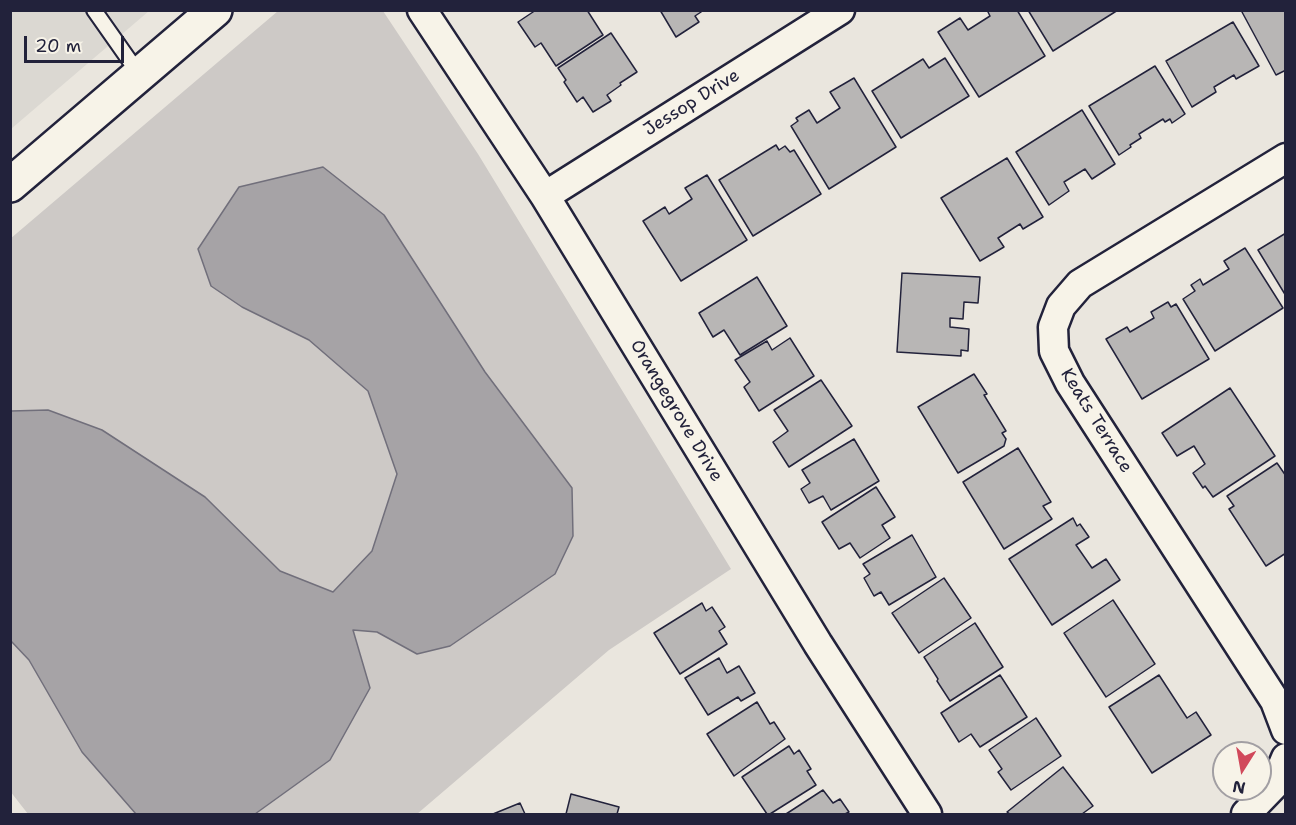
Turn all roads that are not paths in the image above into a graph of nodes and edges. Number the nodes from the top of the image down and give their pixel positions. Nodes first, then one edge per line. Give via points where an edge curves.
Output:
1 (94, 10) edge
2 (215, 10) edge
3 (422, 10) edge
4 (840, 10) edge
5 (139, 74) junction
6 (1286, 158) edge
7 (10, 185) edge
8 (545, 196) junction
9 (1286, 730) edge
10 (1286, 758) edge
11 (927, 814) edge
12 (1246, 814) edge

1 - 5 lane
2 - 5 street
3 - 8 street, Orangegrove Drive
4 - 8 street, Jessop Drive
5 - 7 street
6 - 9 street, Keats Terrace via 1080,284 1061,306 1053,327 1054,351 1070,383 1275,701
8 - 11 street, Orangegrove Drive via 818,644
10 - 12 street via 1275,784

